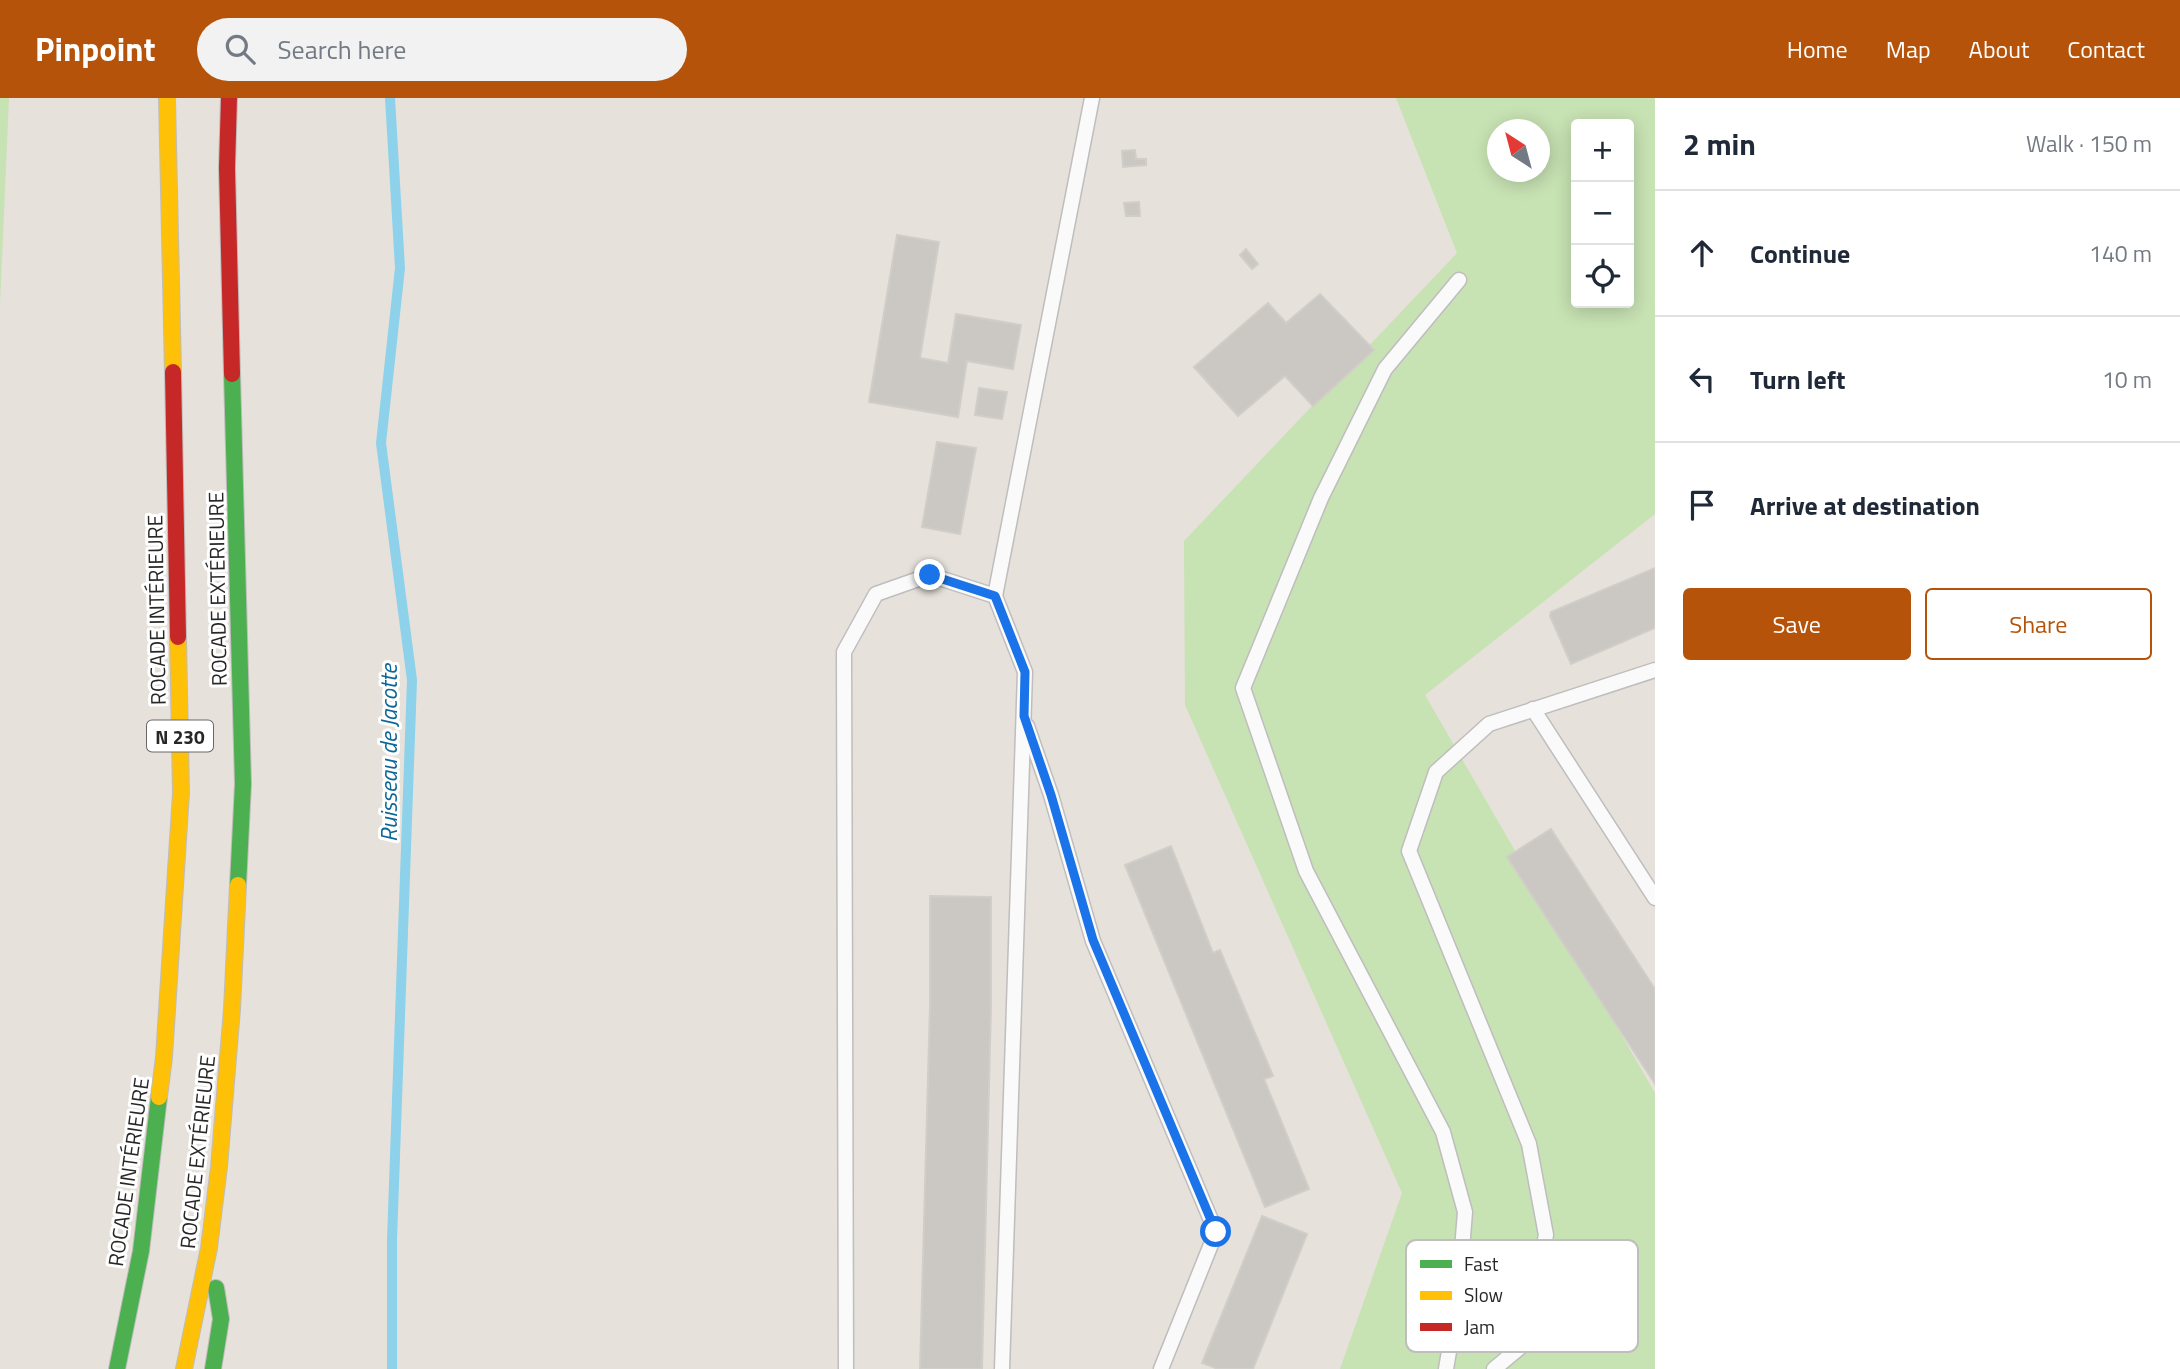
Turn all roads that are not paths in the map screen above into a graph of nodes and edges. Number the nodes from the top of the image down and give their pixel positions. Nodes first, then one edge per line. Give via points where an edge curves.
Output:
1 (167, 98) edge
2 (229, 98) edge
3 (1092, 98) edge
4 (1459, 280) dead end
5 (995, 596) junction
6 (1655, 670) edge
7 (1533, 709) junction
8 (1024, 716) junction
9 (1655, 898) edge
10 (1463, 1240) edge
11 (1545, 1240) edge
12 (209, 1248) junction
13 (1514, 1352) edge
14 (117, 1369) edge
15 (184, 1369) edge
16 (213, 1369) edge
17 (846, 1369) edge
18 (1002, 1369) edge
19 (1161, 1369) edge
20 (1494, 1369) edge

1 - 14 highway, ROCADE INTÉRIEURE / N 230 via 181,793 164,1057 141,1251
2 - 12 highway, ROCADE EXTÉRIEURE / N 230 via 227,181 243,784 232,1009
3 - 5 lane
4 - 10 lane via 1385,369 1321,498 1243,688 1306,871 1443,1132 1465,1212
5 - 8 lane via 1025,672
5 - 17 lane via 930,575 876,594 844,652
6 - 7 lane
7 - 9 lane
7 - 11 lane via 1489,724 1436,772 1409,851 1529,1144
8 - 18 lane
8 - 19 lane via 1093,940 1216,1232
12 - 15 highway, ROCADE EXTÉRIEURE / N 230
12 - 16 highway via 221,1319
13 - 20 lane

